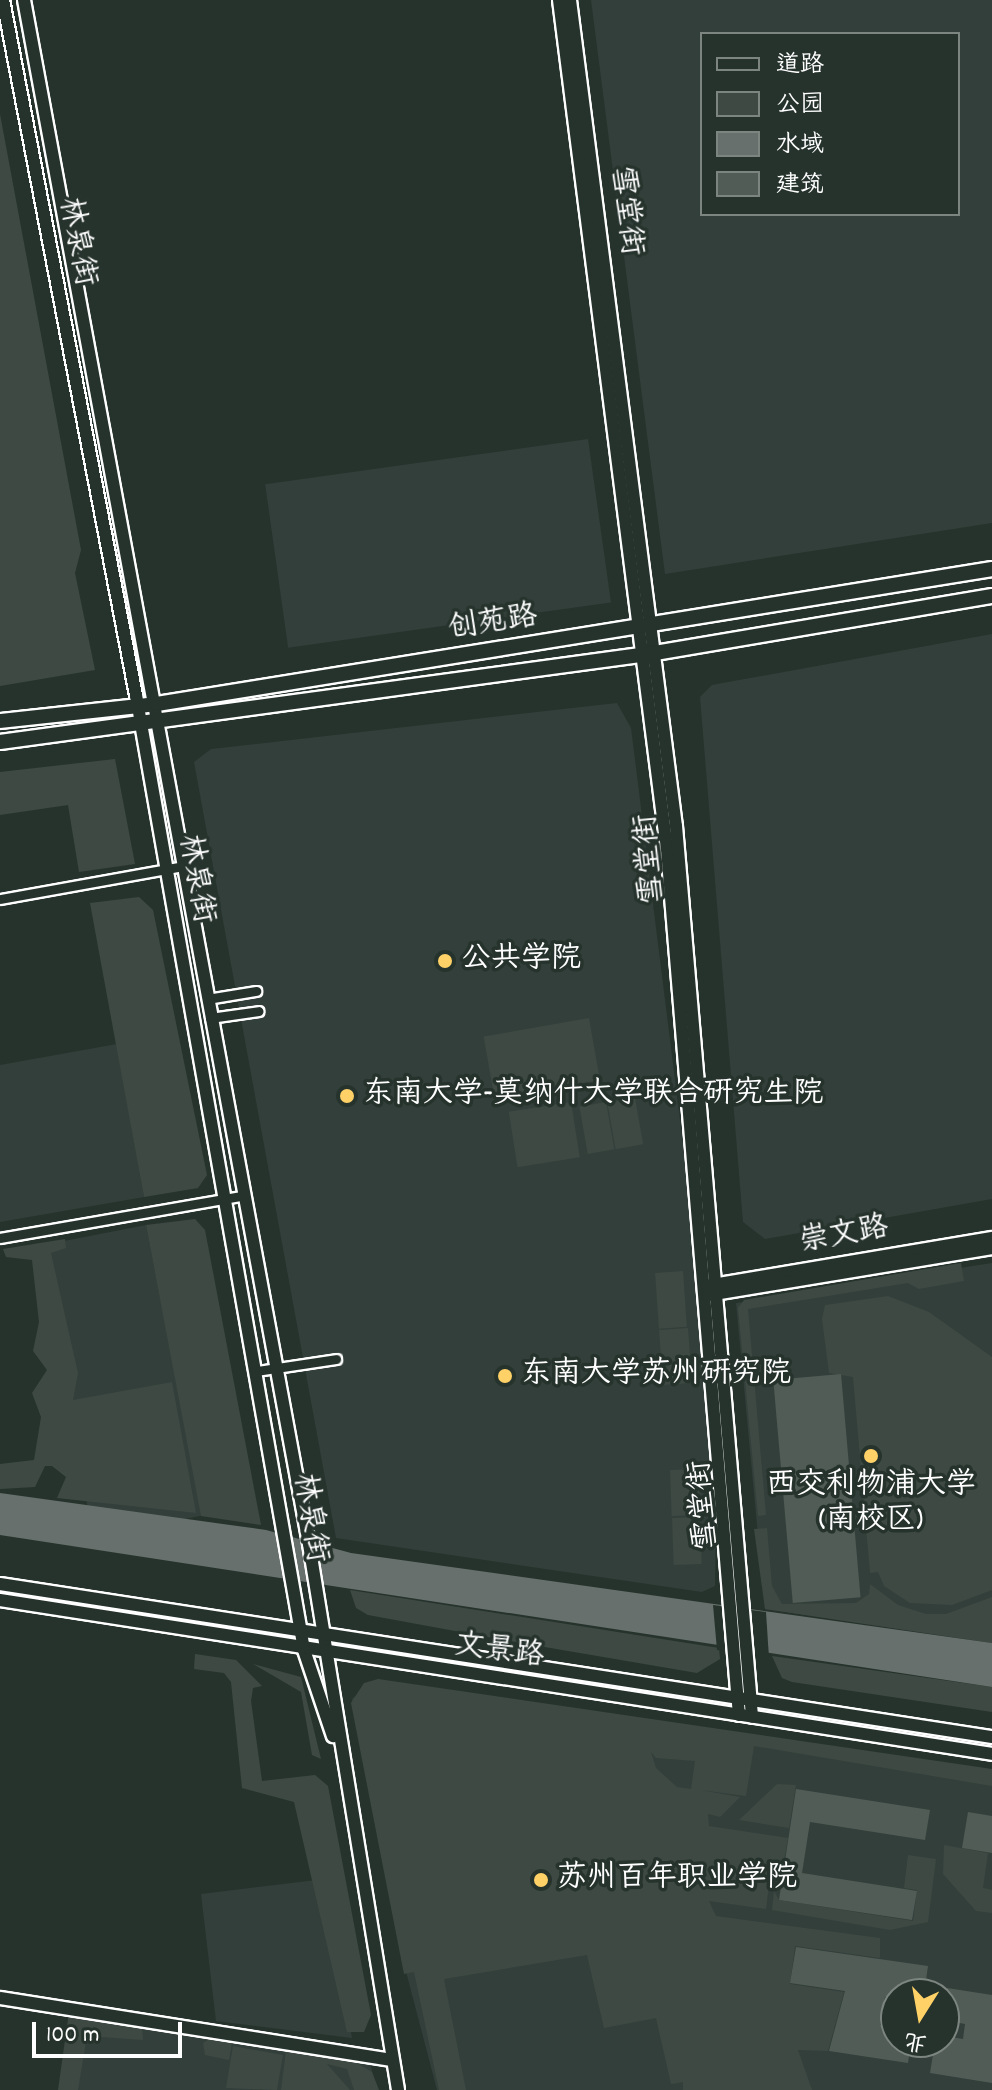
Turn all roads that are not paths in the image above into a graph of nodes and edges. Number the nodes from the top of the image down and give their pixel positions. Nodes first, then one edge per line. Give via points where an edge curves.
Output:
1 (3, 0) edge
2 (24, 0) edge
3 (559, 0) edge
4 (570, 0) edge
5 (992, 569) edge
6 (992, 596) edge
7 (644, 627) junction
8 (648, 654) junction
9 (157, 704) junction
10 (138, 705) junction
11 (0, 721) edge
12 (161, 723) junction
13 (142, 726) junction
14 (0, 742) edge
15 (184, 866) junction
16 (165, 869) junction
17 (0, 899) edge
18 (256, 991) dead end
19 (207, 999) junction
20 (259, 1011) dead end
21 (210, 1018) junction
22 (241, 1196) junction
23 (221, 1198) junction
24 (0, 1238) edge
25 (992, 1238) edge
26 (992, 1248) edge
27 (709, 1290) junction
28 (336, 1359) dead end
29 (275, 1368) junction
30 (257, 1371) junction
31 (0, 1584) edge
32 (0, 1600) edge
33 (301, 1633) junction
34 (324, 1637) junction
35 (304, 1650) junction
36 (327, 1654) junction
37 (744, 1699) junction
38 (746, 1716) junction
39 (992, 1737) edge
40 (992, 1754) edge
41 (343, 1765) junction
42 (0, 1998) edge
43 (392, 2060) junction
44 (398, 2090) edge

1 - 10 main road, 林泉街
2 - 9 main road, 林泉街
3 - 7 main road, 雪堂街
4 - 7 main road, 雪堂街
5 - 7 main road, 创苑路
6 - 8 main road, 创苑路
7 - 8 main road, 雪堂街
7 - 9 main road, 创苑路
8 - 12 main road, 创苑路
8 - 27 main road, 雪堂街
9 - 10 main road, 创苑路
9 - 12 main road, 林泉街
10 - 11 main road, 创苑路
10 - 13 main road, 林泉街
12 - 13 main road, 创苑路
12 - 15 main road, 林泉街
13 - 14 main road, 创苑路
13 - 16 main road, 林泉街
15 - 16 street
15 - 19 main road, 林泉街
16 - 17 street
16 - 23 main road, 林泉街
18 - 19 street
19 - 21 main road, 林泉街
20 - 21 street
21 - 22 main road, 林泉街
22 - 23 street
22 - 29 main road, 林泉街
23 - 24 street
23 - 30 main road, 林泉街
25 - 27 main road, 崇文路
26 - 27 main road, 崇文路
27 - 37 main road, 雪堂街
28 - 29 street
29 - 30 street
29 - 34 main road, 林泉街
30 - 33 main road, 林泉街
31 - 33 main road, 文景路
32 - 35 main road, 文景路
33 - 34 main road, 文景路
33 - 35 main road, 林泉街
34 - 36 main road, 林泉街
34 - 37 main road, 文景路
35 - 36 main road, 文景路
35 - 41 main road, 林泉街
36 - 38 main road, 文景路
36 - 41 main road, 林泉街
37 - 38 main road, 雪堂街
37 - 39 main road, 文景路
38 - 40 main road, 文景路
41 - 43 main road, 林泉街
42 - 43 main road
43 - 44 main road, 林泉街

